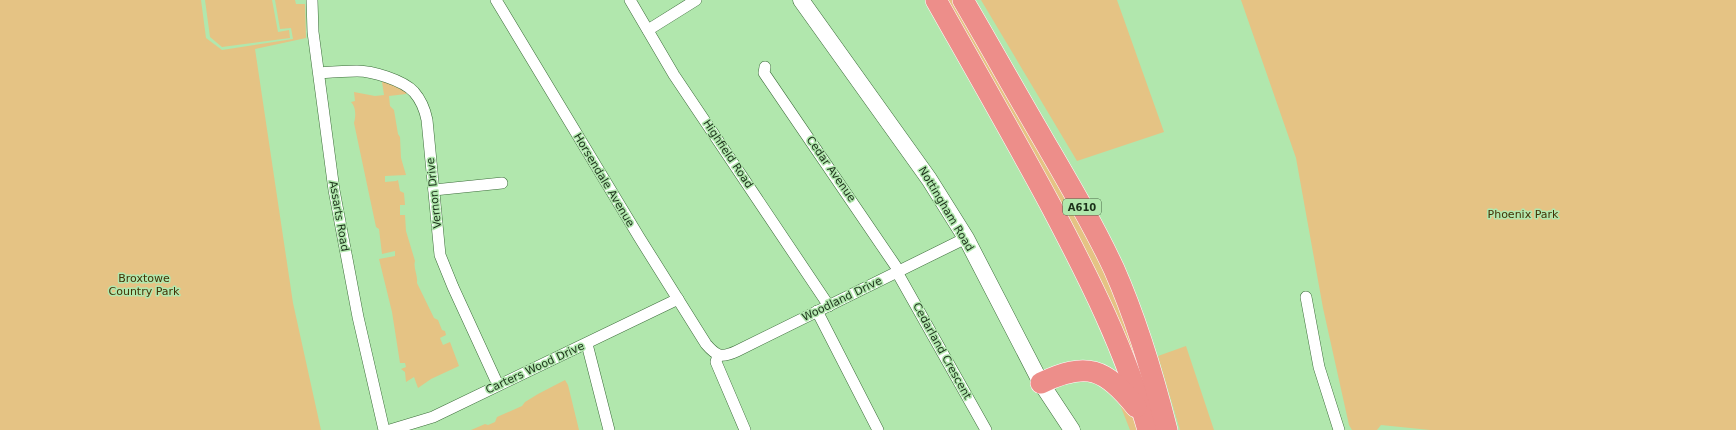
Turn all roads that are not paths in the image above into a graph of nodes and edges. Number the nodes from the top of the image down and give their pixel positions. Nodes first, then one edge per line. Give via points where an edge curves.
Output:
1 (312, 0) edge
2 (496, 0) edge
3 (630, 0) edge
4 (696, 0) edge
5 (801, 0) edge
6 (936, 0) edge
7 (963, 0) edge
8 (648, 30) junction
9 (765, 67) dead end
10 (319, 73) junction
11 (502, 183) dead end
12 (434, 190) junction
13 (966, 238) junction
14 (898, 271) junction
15 (1306, 297) dead end
16 (678, 299) junction
17 (829, 306) junction
18 (817, 311) junction
19 (587, 344) junction
20 (1120, 351) junction
21 (718, 355) junction
22 (1099, 373) junction
23 (1041, 383) junction
24 (498, 385) junction
25 (1146, 424) edge
26 (384, 430) edge
27 (390, 430) edge
28 (609, 430) edge
29 (745, 430) edge
30 (878, 430) edge
31 (986, 430) edge
32 (1072, 430) edge
33 (1167, 430) edge
34 (1339, 430) edge

1 - 10 street, Assarts Road via 313,32
2 - 16 street, Horsendale Avenue
3 - 8 street, Highfield Road
4 - 8 street
5 - 13 street, Nottingham Road via 929,179
6 - 20 highway, A610 via 1079,259 1109,321
7 - 33 highway, A610 via 1065,176 1114,270 1147,357
8 - 17 street, Highfield Road via 674,75
9 - 14 street, Cedar Avenue via 764,73
10 - 12 street, Vernon Drive via 371,73 398,82 414,92 425,112
10 - 26 street, Assarts Road via 334,190 358,317
11 - 12 street
12 - 24 street, Vernon Drive via 440,255
13 - 14 street, Woodland Drive
13 - 23 street, Nottingham Road
14 - 17 street, Woodland Drive
14 - 31 street, Cedarland Crescent
15 - 34 street via 1319,367
16 - 19 street, Carters Wood Drive
16 - 21 street, Horsendale Avenue via 706,344
17 - 18 street, Woodland Drive
18 - 21 street, Woodland Drive via 730,354
18 - 30 street
19 - 24 street, Carters Wood Drive via 556,356
19 - 28 street
20 - 22 highway via 1110,367
20 - 25 highway, A610
21 - 29 street via 716,362
22 - 23 highway via 1075,371
22 - 25 highway via 1119,387
23 - 32 street, Nottingham Road
24 - 27 street, Carters Wood Drive via 433,417

